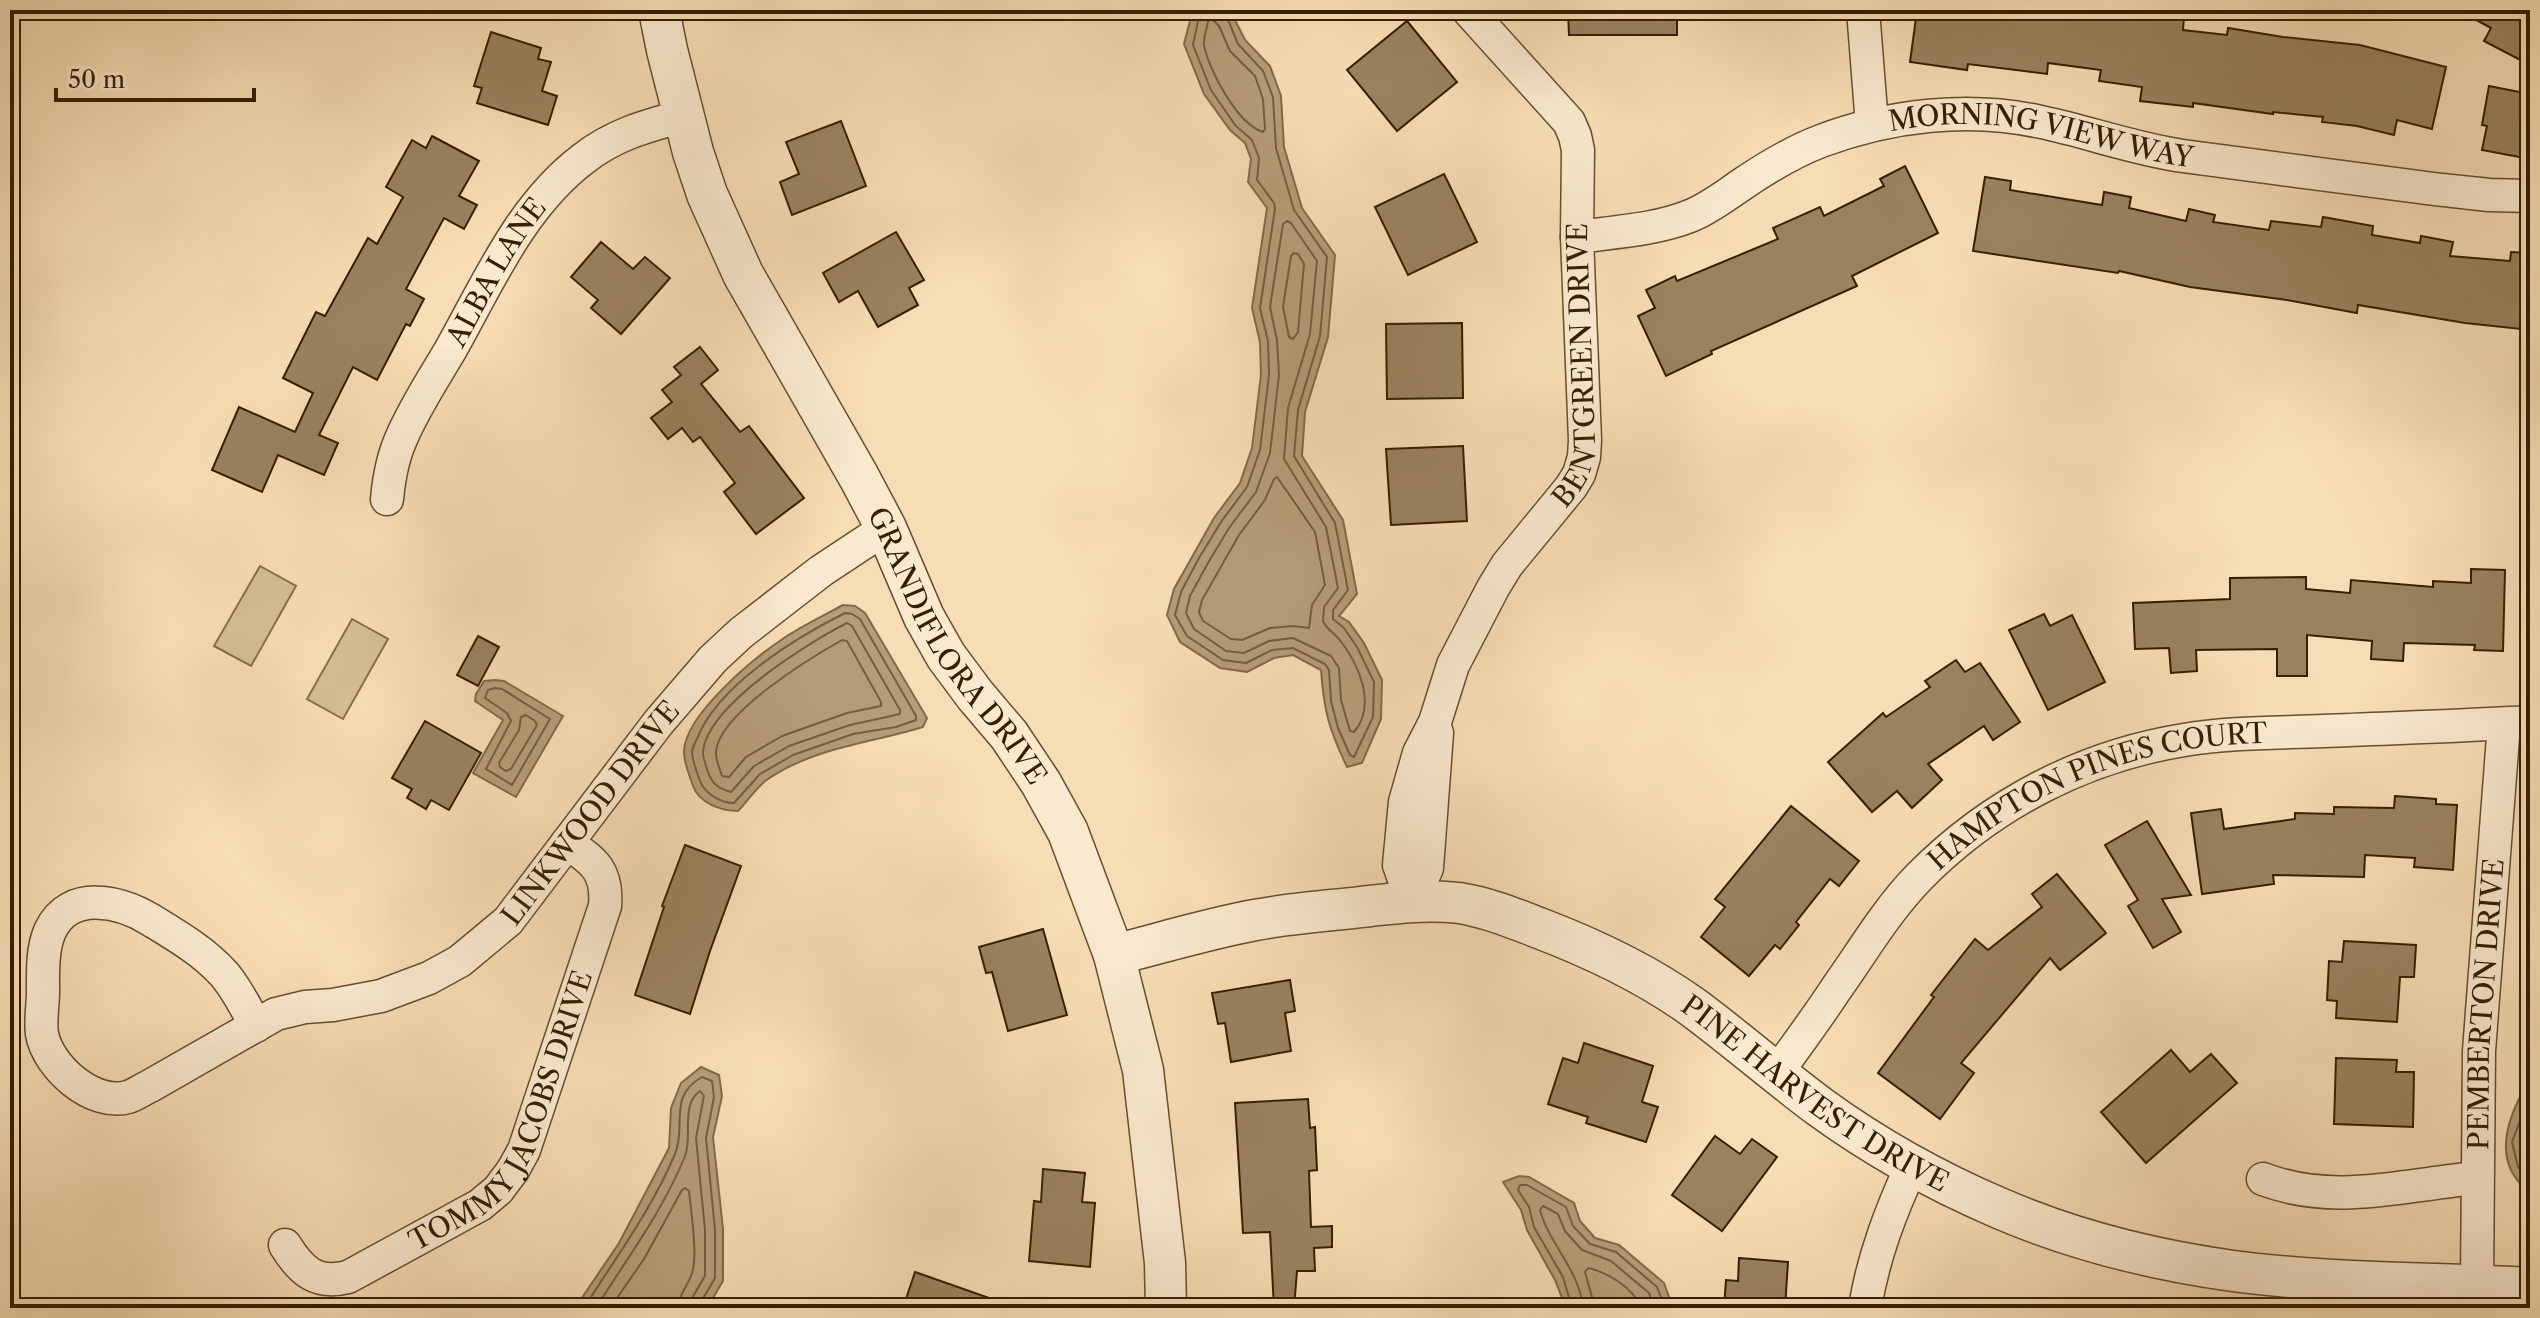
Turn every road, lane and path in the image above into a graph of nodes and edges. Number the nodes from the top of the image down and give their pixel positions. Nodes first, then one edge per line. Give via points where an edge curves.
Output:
1 (659, 10) edge
2 (1468, 10) edge
3 (1863, 10) edge
4 (683, 116) junction
5 (1872, 125) junction
6 (2530, 196) edge
7 (1577, 237) junction
8 (387, 499) dead end
9 (886, 528) junction
10 (2517, 723) edge
11 (567, 843) junction
12 (1412, 902) junction
13 (1114, 955) junction
14 (256, 1026) junction
15 (1776, 1074) junction
16 (1912, 1165) junction
17 (2476, 1178) junction
18 (2263, 1179) dead end
19 (285, 1245) dead end
20 (2477, 1284) junction
21 (2530, 1288) edge
22 (1166, 1308) edge
23 (1865, 1308) edge

1 - 4 street, GRANDIFLORA DRIVE
2 - 7 street, BENTGREEN DRIVE via 1569,122 1578,150
3 - 5 street
4 - 8 street, ALBA LANE via 608,141 542,199 505,253 401,437
4 - 9 street, GRANDIFLORA DRIVE via 707,194 743,274
5 - 6 street, MORNING VIEW WAY via 1943,115 2006,116 2183,156
5 - 7 street, MORNING VIEW WAY via 1790,155 1690,216
7 - 12 street, BENTGREEN DRIVE via 1585,440 1579,474 1507,565 1453,665 1435,722 1427,868
9 - 11 street, LINKWOOD DRIVE via 809,580 713,659
9 - 13 street, GRANDIFLORA DRIVE via 946,656 1009,735 1068,832
10 - 15 street, HAMPTON PINES COURT via 2186,739 2113,756 2043,785 1966,836 1920,876 1875,929
10 - 17 street, PEMBERTON DRIVE via 2479,1051
11 - 14 street, LINKWOOD DRIVE via 508,921 460,961 381,996 305,1007
11 - 19 street, TOMMY JACOBS DRIVE via 594,862 602,875 605,906 533,1127 513,1170 480,1205 348,1277 315,1277 302,1269
12 - 13 street, PINE HARVEST DRIVE via 1257,919
12 - 15 street, PINE HARVEST DRIVE via 1474,906 1600,953 1671,993
13 - 22 street, GRANDIFLORA DRIVE via 1143,1070
14 - 14 street, LINKWOOD DRIVE via 128,1097 113,1098 80,1086 62,1073 42,1034 50,930 78,905 116,903 140,913 206,956 226,976
15 - 16 street, PINE HARVEST DRIVE
16 - 20 street, PINE HARVEST DRIVE via 2041,1224 2159,1258 2283,1276
16 - 23 street via 1882,1239
17 - 18 street via 2331,1194
17 - 20 street, PEMBERTON DRIVE
20 - 21 street, PINE HARVEST DRIVE

